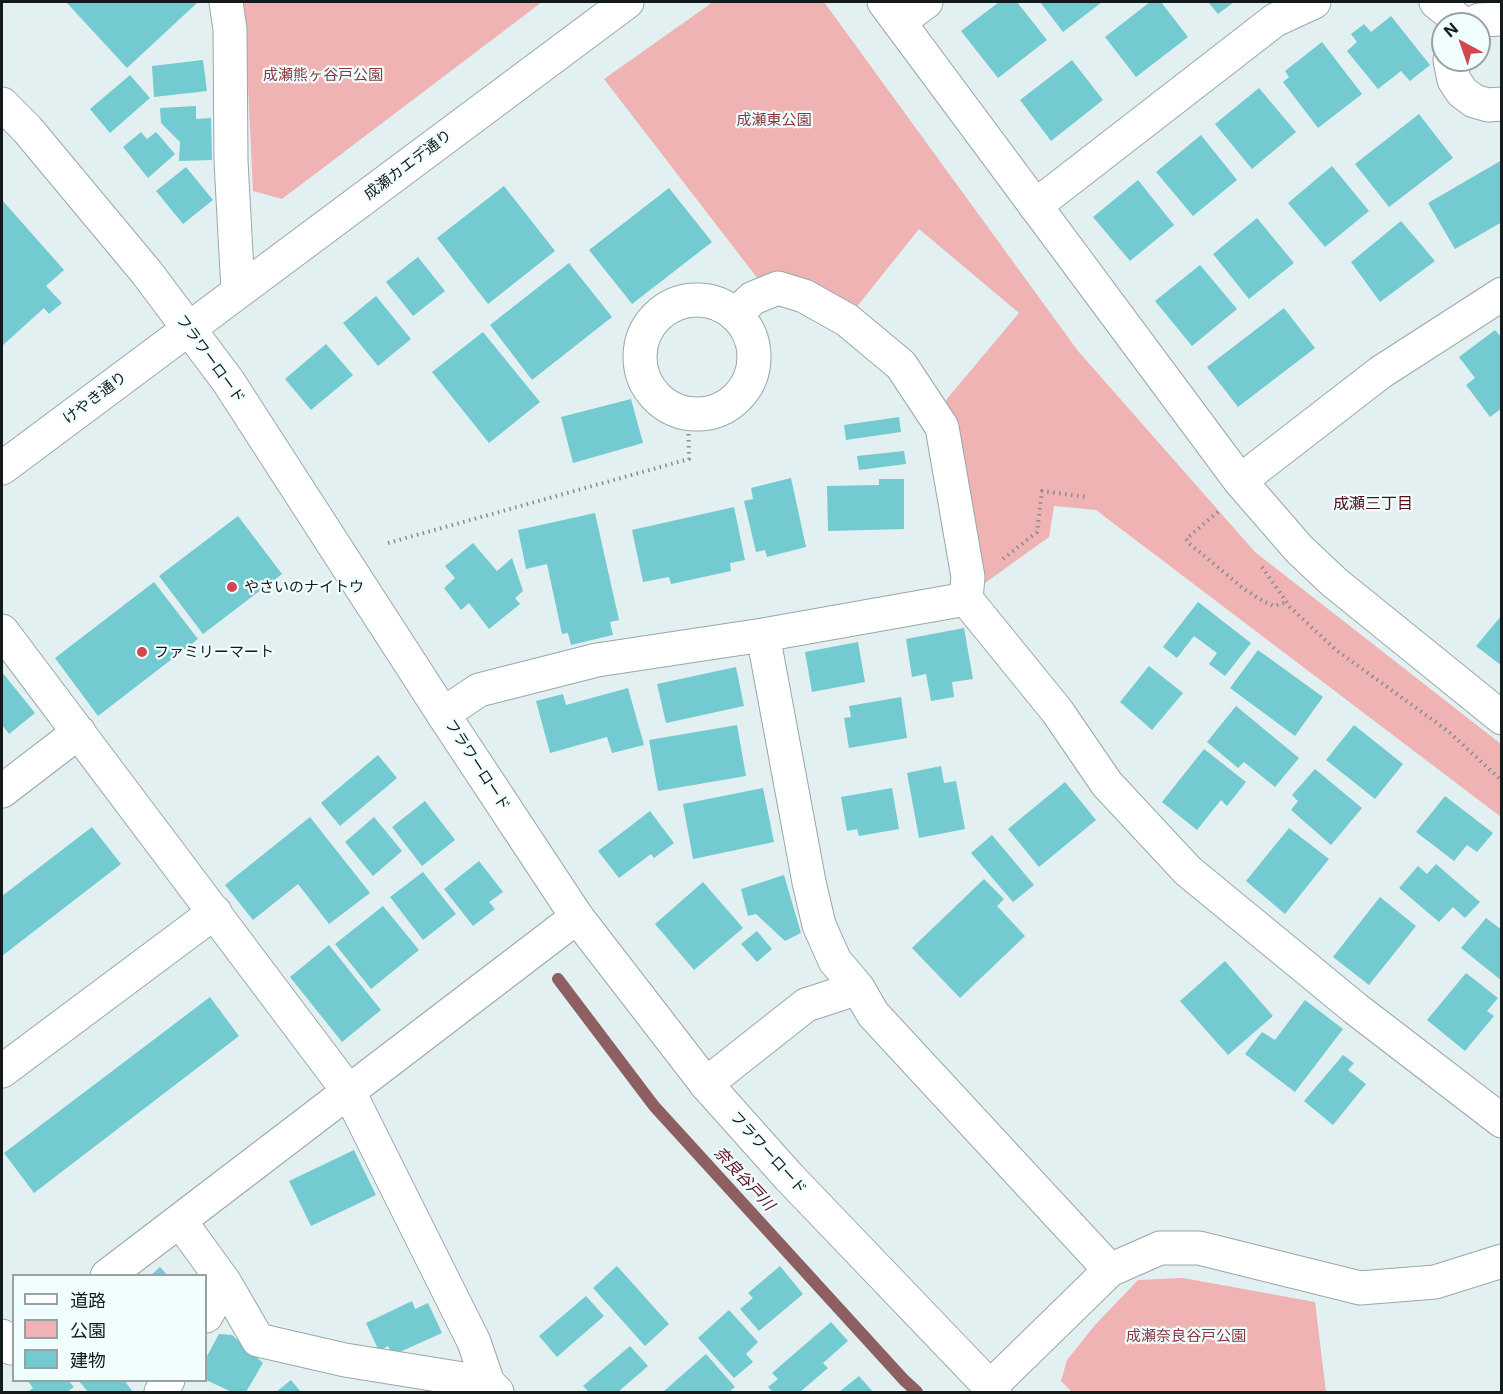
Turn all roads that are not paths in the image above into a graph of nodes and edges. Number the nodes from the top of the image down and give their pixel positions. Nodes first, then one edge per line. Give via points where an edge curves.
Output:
1 (226, 2) edge
2 (627, 2) edge
3 (926, 2) edge
4 (1314, 2) edge
5 (1436, 2) edge
6 (891, 12) edge
7 (1448, 12) edge
8 (1452, 72) edge
9 (2, 104) edge
10 (1502, 104) edge
11 (1035, 206) junction
12 (238, 291) junction
13 (1502, 294) edge
14 (735, 315) junction
15 (189, 328) junction
16 (2, 468) edge
17 (1240, 481) junction
18 (966, 599) junction
19 (2, 631) edge
20 (763, 635) junction
21 (443, 714) junction
22 (1502, 718) edge
23 (79, 732) junction
24 (2, 790) edge
25 (215, 912) junction
26 (577, 917) junction
27 (858, 988) junction
28 (2, 1071) edge
29 (706, 1084) junction
30 (349, 1092) junction
31 (1502, 1121) edge
32 (180, 1221) junction
33 (1502, 1261) edge
34 (1110, 1270) junction
35 (108, 1274) edge
36 (225, 1282) junction
37 (207, 1314) edge
38 (492, 1388) edge
39 (993, 1390) edge

1 - 12 street
2 - 12 street, 成瀬カエデ通り
3 - 6 street
4 - 11 street via 1275,20
5 - 7 street
6 - 11 street
8 - 10 street via 1462,92 1474,101
9 - 15 street, フラワーロード via 147,273
11 - 17 street
12 - 15 street, 成瀬カエデ通り
13 - 17 street via 1381,372
14 - 14 street via 700,300 664,310 650,325 639,361 644,380 669,408 706,414 738,397 748,382 753,347
14 - 18 street via 753,298 778,288 847,320 901,364 942,427 968,577
15 - 16 street, けやき通り
15 - 21 street, フラワーロード via 228,381
17 - 22 street via 1299,549 1334,582
18 - 20 street
18 - 31 street via 1057,711 1107,784 1188,871 1356,1010
19 - 23 street
20 - 21 street via 597,660 479,690
20 - 27 street via 819,925 835,961
21 - 26 street, フラワーロード
23 - 24 street
23 - 25 street
25 - 28 street
25 - 30 street
26 - 29 street, フラワーロード
26 - 30 street
27 - 29 street via 806,1005 790,1015
27 - 34 street via 873,1014
29 - 39 street, フラワーロード via 789,1178
30 - 32 street
30 - 38 street via 474,1342
32 - 35 street
32 - 36 street
33 - 34 street via 1435,1282 1360,1288 1199,1248 1160,1248
34 - 39 street
36 - 37 street
36 - 38 street via 258,1340

